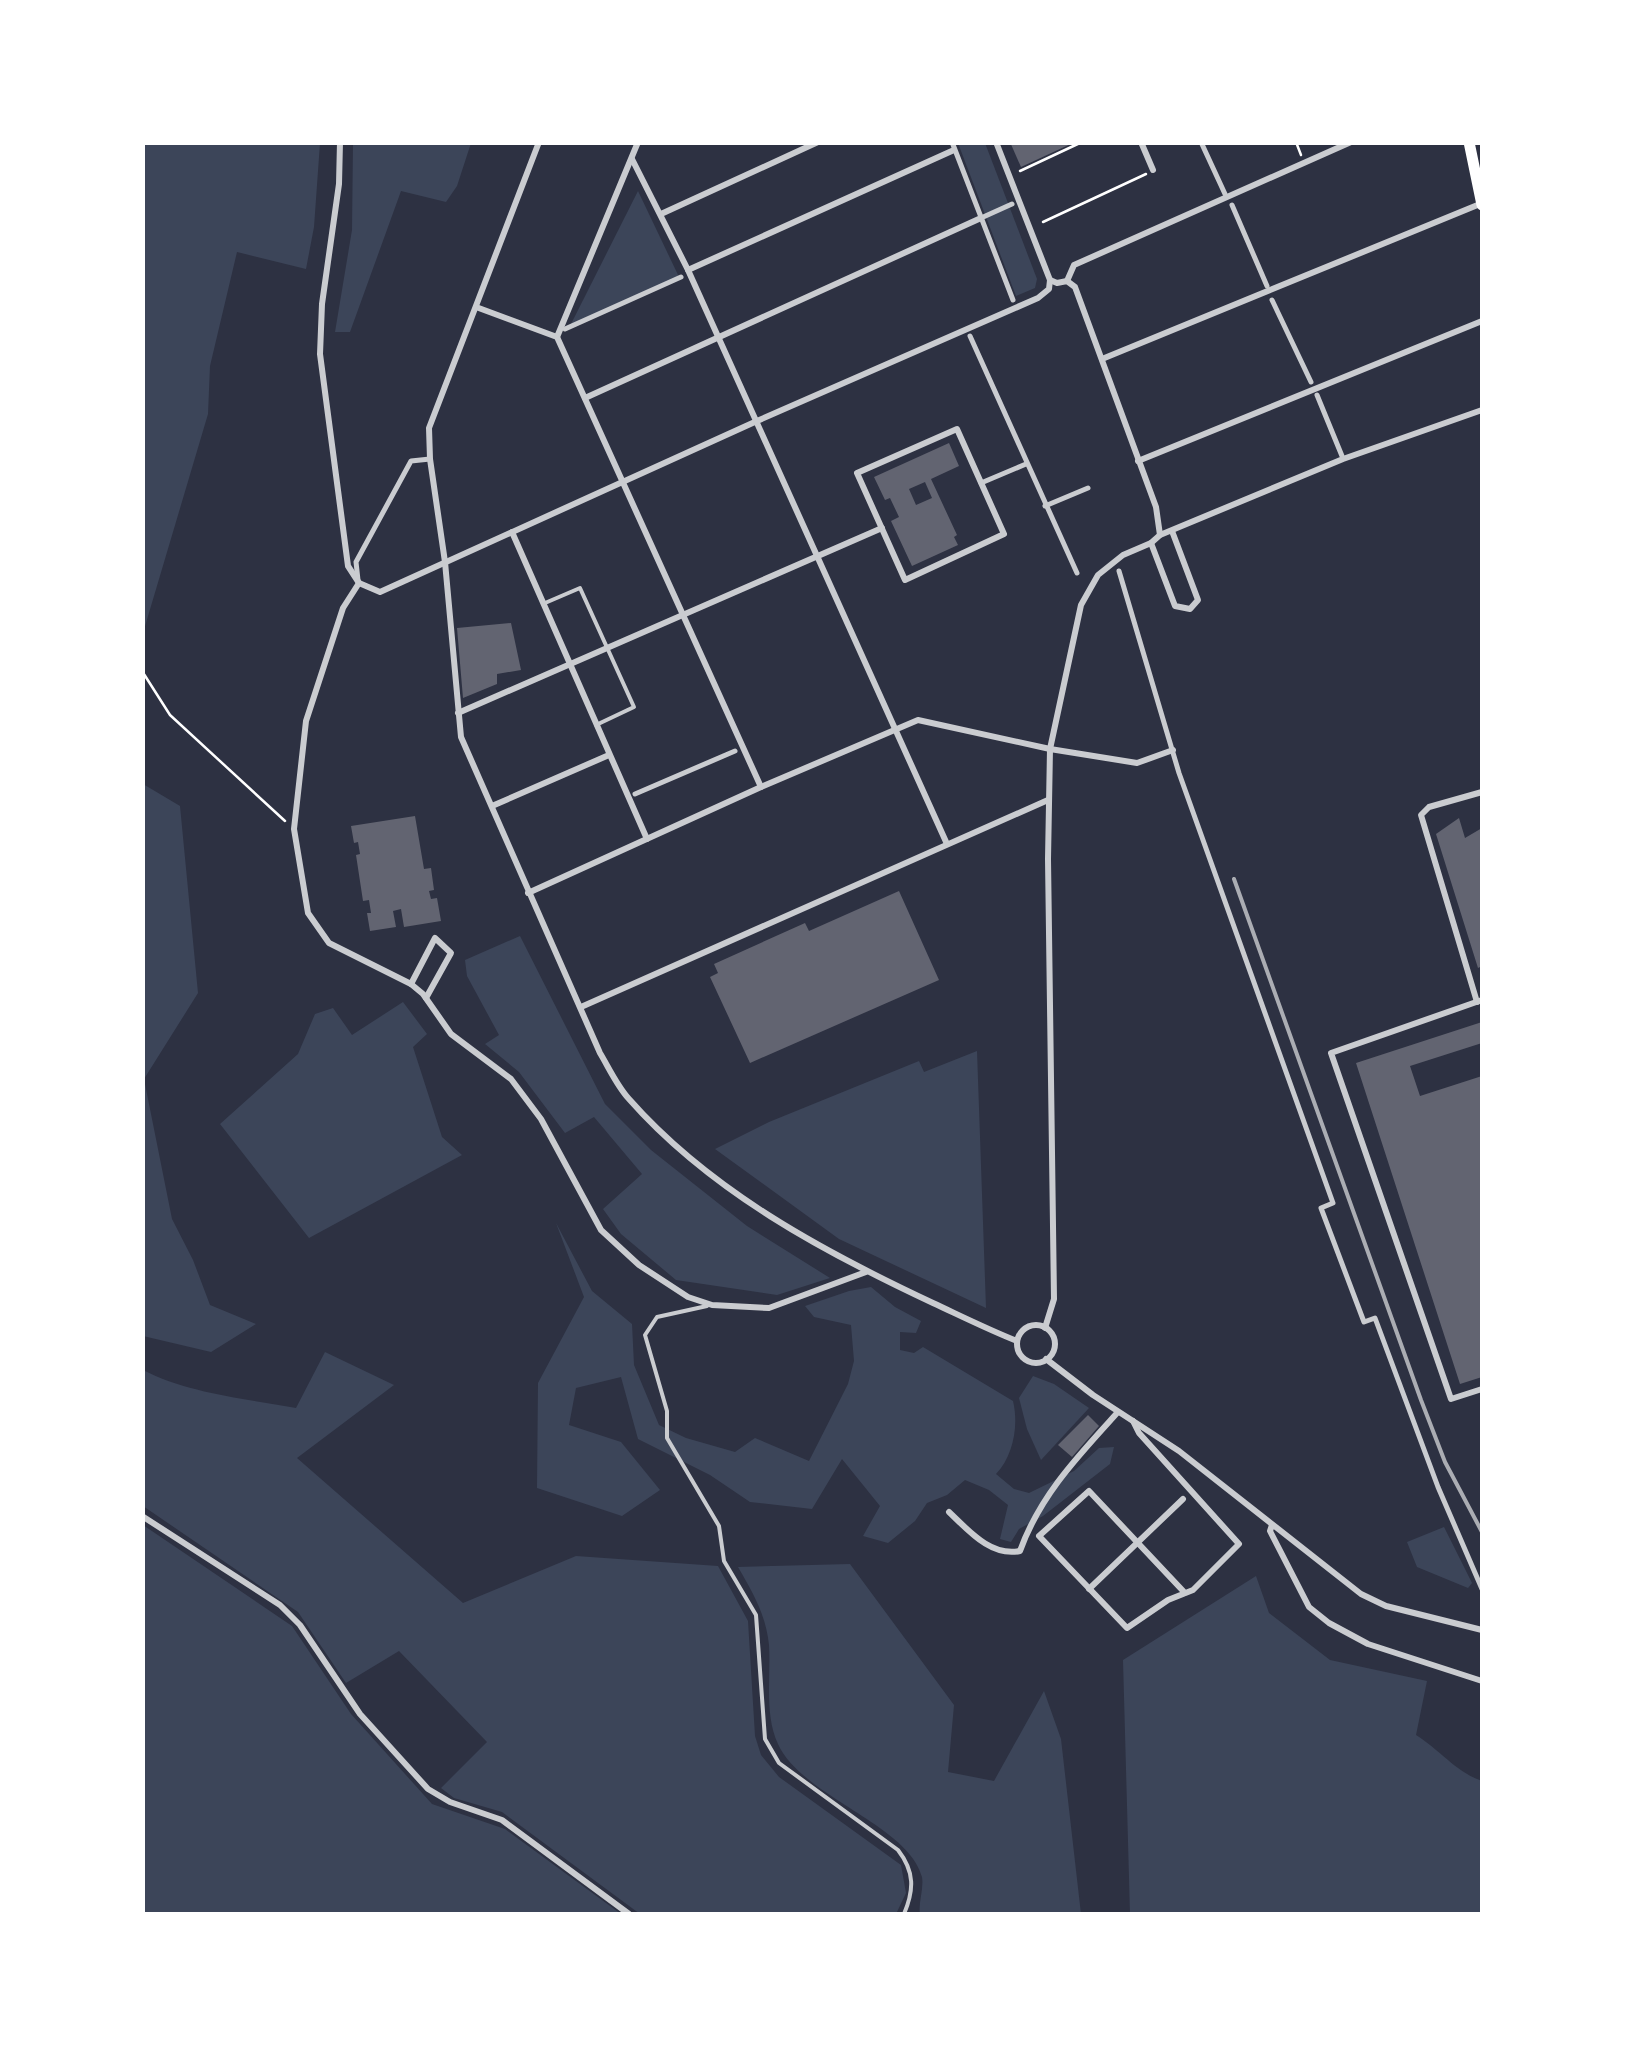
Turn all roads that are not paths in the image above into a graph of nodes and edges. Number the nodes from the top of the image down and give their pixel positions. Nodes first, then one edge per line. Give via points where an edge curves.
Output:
1 (340, 142) edge
2 (540, 142) edge
3 (638, 142) edge
4 (818, 142) edge
5 (996, 142) edge
6 (1141, 142) edge
7 (1201, 142) edge
8 (1351, 142) edge
9 (1470, 142) edge
10 (953, 146) edge
11 (632, 158) junction
12 (1152, 171) road end
13 (1225, 194) dead end
14 (1012, 204) dead end
15 (1482, 204) edge
16 (1232, 205) dead end
17 (661, 214) junction
18 (981, 218) junction
19 (688, 270) junction
20 (682, 278) dead end
21 (1067, 281) junction
22 (1054, 282) junction
23 (1266, 286) dead end
24 (1012, 300) dead end
25 (1272, 300) dead end
26 (476, 306) junction
27 (1482, 321) edge
28 (565, 330) dead end
29 (970, 336) dead end
30 (556, 337) junction
31 (718, 338) junction
32 (1102, 360) junction
33 (1311, 382) dead end
34 (1317, 396) dead end
35 (585, 398) junction
36 (1482, 410) edge
37 (757, 420) junction
38 (1342, 456) dead end
39 (430, 459) junction
40 (1138, 461) junction
41 (1026, 464) junction
42 (622, 482) junction
43 (981, 483) junction
44 (1088, 488) dead end
45 (1046, 506) junction
46 (882, 528) junction
47 (1172, 530) junction
48 (512, 532) junction
49 (1160, 535) junction
50 (1151, 543) junction
51 (816, 557) junction
52 (445, 562) junction
53 (1119, 571) dead end
54 (1077, 573) dead end
55 (359, 583) junction
56 (544, 604) junction
57 (684, 614) junction
58 (607, 648) junction
59 (570, 664) junction
60 (458, 713) junction
61 (596, 724) junction
62 (894, 730) junction
63 (1050, 749) junction
64 (1173, 750) junction
65 (735, 751) dead end
66 (609, 755) junction
67 (761, 787) junction
68 (1482, 792) edge
69 (635, 794) dead end
70 (1048, 800) junction
71 (492, 806) junction
72 (647, 839) junction
73 (947, 844) junction
74 (528, 893) junction
75 (411, 984) junction
76 (426, 998) junction
77 (1480, 1001) edge
78 (581, 1007) junction
79 (868, 1272) junction
80 (712, 1305) junction
81 (1045, 1328) junction
82 (1018, 1341) junction
83 (1046, 1359) junction
84 (1482, 1390) edge
85 (1118, 1412) junction
86 (1133, 1421) junction
87 (1183, 1499) dead end
88 (949, 1512) dead end
89 (142, 1516) edge
90 (1272, 1525) junction
91 (1138, 1544) junction
92 (1090, 1589) junction
93 (1482, 1590) edge
94 (1185, 1593) junction
95 (1482, 1630) edge
96 (1482, 1681) edge
97 (629, 1914) edge
98 (904, 1914) edge

1 - 55 street via 320,354 348,566
2 - 26 street
3 - 11 street
4 - 17 street
5 - 22 street
6 - 12 street
7 - 13 street
8 - 21 street via 1074,265
9 - 15 main road
10 - 18 street
10 - 19 street
11 - 17 street
11 - 30 street
14 - 18 street
15 - 32 street
16 - 23 street
17 - 19 street
18 - 24 street
18 - 31 street
19 - 31 street
20 - 28 street
21 - 22 street
21 - 32 street via 1076,287
22 - 37 street via 1038,298
25 - 33 street
26 - 30 street
26 - 39 street via 429,428
27 - 40 street
29 - 41 street
30 - 35 street
31 - 35 street
31 - 37 street
32 - 40 street
34 - 38 street
35 - 42 street
36 - 47 street
37 - 42 street
37 - 51 street
39 - 52 street
39 - 55 street via 411,461 356,562
40 - 49 street
41 - 43 street
41 - 45 street
42 - 48 street
42 - 57 street
43 - 46 street via 1004,534 905,580
43 - 46 street via 957,429 857,473
44 - 45 street
45 - 54 street
46 - 51 street
47 - 49 street
47 - 50 street via 1198,600 1190,609 1175,606
48 - 52 street
48 - 56 street
49 - 50 street
50 - 63 street via 1098,575 1081,605
51 - 57 street
51 - 62 street
52 - 55 street via 380,592
52 - 60 street
53 - 64 street
55 - 75 street via 343,608 306,721 294,829 308,913 329,942
56 - 58 lane via 580,588
56 - 59 street
57 - 58 street
57 - 67 street
58 - 59 street
58 - 61 lane via 634,708
59 - 60 street
59 - 61 street
60 - 71 street via 461,737
61 - 66 street
62 - 63 street via 918,720
62 - 67 street
62 - 73 street
63 - 64 street via 1136,763
63 - 70 street
64 - 93 street via 1333,1203 1322,1208 1364,1322 1375,1318
65 - 69 street
66 - 71 street
66 - 72 street
67 - 72 street
68 - 77 street via 1421,815
70 - 73 street
70 - 81 street via 1054,1299
71 - 74 street
72 - 74 street
73 - 78 street
74 - 78 street
75 - 76 street
75 - 76 street via 435,938 451,953
76 - 80 street via 451,1034 511,1079 541,1119 600,1230 688,1297
77 - 84 street via 1331,1053 1451,1399
78 - 79 street via 625,1095 650,1122 718,1179
79 - 80 street via 769,1308
79 - 82 street
80 - 98 lane via 666,1313 645,1335 667,1411 667,1438 719,1526 724,1561 756,1614 765,1739 779,1763 898,1850 909,1864 914,1894
81 - 82 street via 1028,1327
81 - 83 street via 1055,1343
82 - 83 street via 1028,1361
83 - 85 street
85 - 86 street
85 - 88 street via 1049,1492 1020,1551 995,1550
86 - 90 street
86 - 94 street via 1240,1544
87 - 91 street
89 - 97 street via 300,1625 360,1714 428,1789 502,1820
90 - 95 street via 1361,1594
90 - 96 street via 1309,1607 1329,1623 1368,1644
91 - 92 street
91 - 92 street via 1089,1490 1040,1536
91 - 94 street
92 - 94 street via 1127,1628

